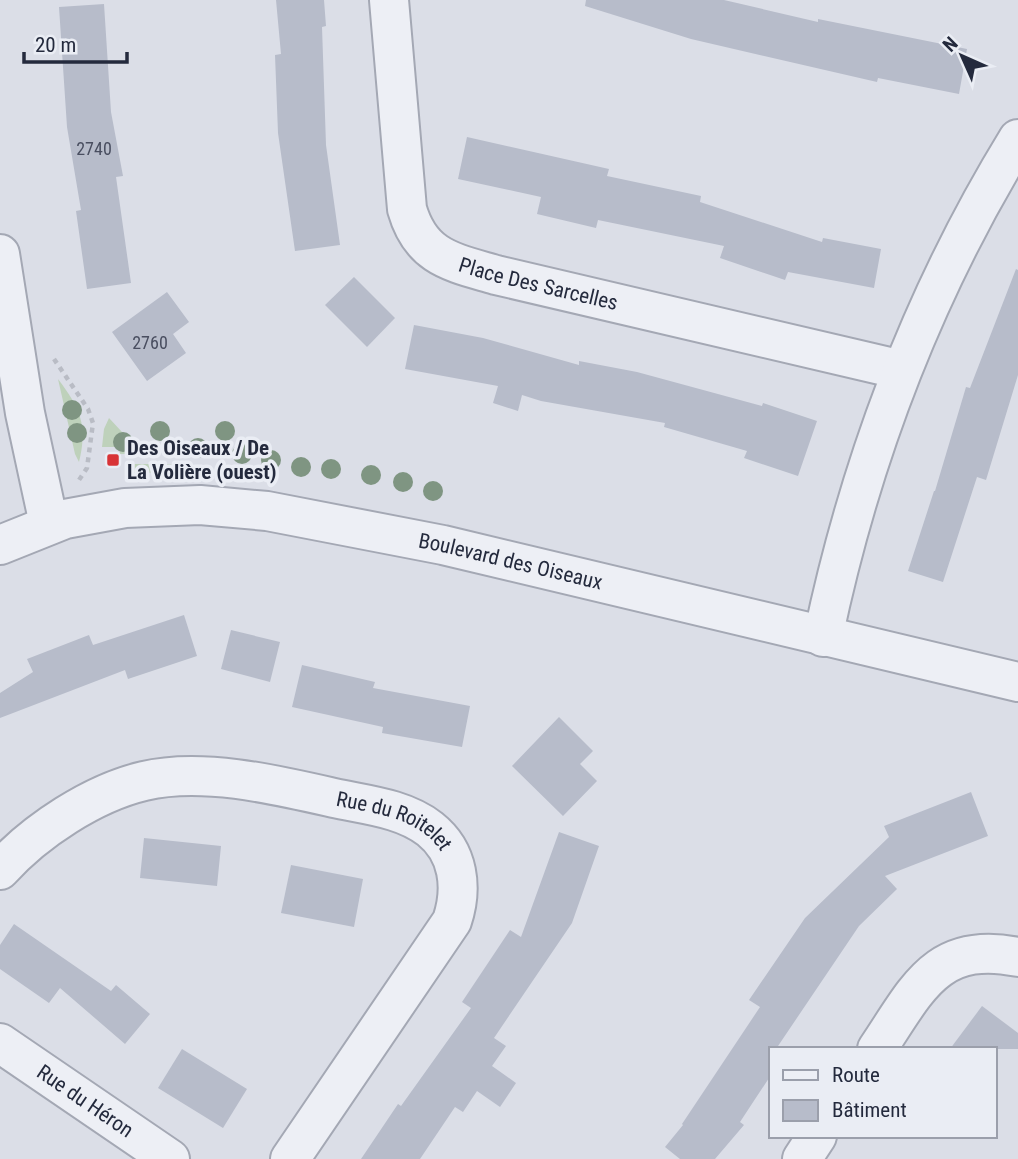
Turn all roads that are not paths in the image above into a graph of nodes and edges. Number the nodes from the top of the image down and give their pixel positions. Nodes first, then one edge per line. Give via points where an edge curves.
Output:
1 (389, 0) edge
2 (1018, 139) edge
3 (0, 254) edge
4 (902, 370) junction
5 (49, 524) junction
6 (0, 545) edge
7 (823, 637) junction
8 (1018, 682) edge
9 (0, 870) edge
10 (1018, 957) edge
11 (0, 1043) edge
12 (878, 1047) edge
13 (816, 1138) edge
14 (170, 1159) edge
15 (290, 1159) edge
16 (802, 1159) edge

1 - 4 street, Place Des Sarcelles via 407,209 425,246 457,263 496,275
2 - 4 street via 960,240
3 - 5 street via 25,414
4 - 7 street via 848,536
5 - 6 street, Boulevard des Oiseaux
5 - 7 street, Boulevard des Oiseaux via 80,515 175,505 293,515 443,545
7 - 8 street, Boulevard des Oiseaux
9 - 15 street, Rue du Roitelet via 36,836 73,813 125,787 166,778 230,779 299,790 394,811 432,831 457,872 459,897 452,921
10 - 12 street via 977,953 935,970
11 - 14 street, Rue du Héron
13 - 16 street

